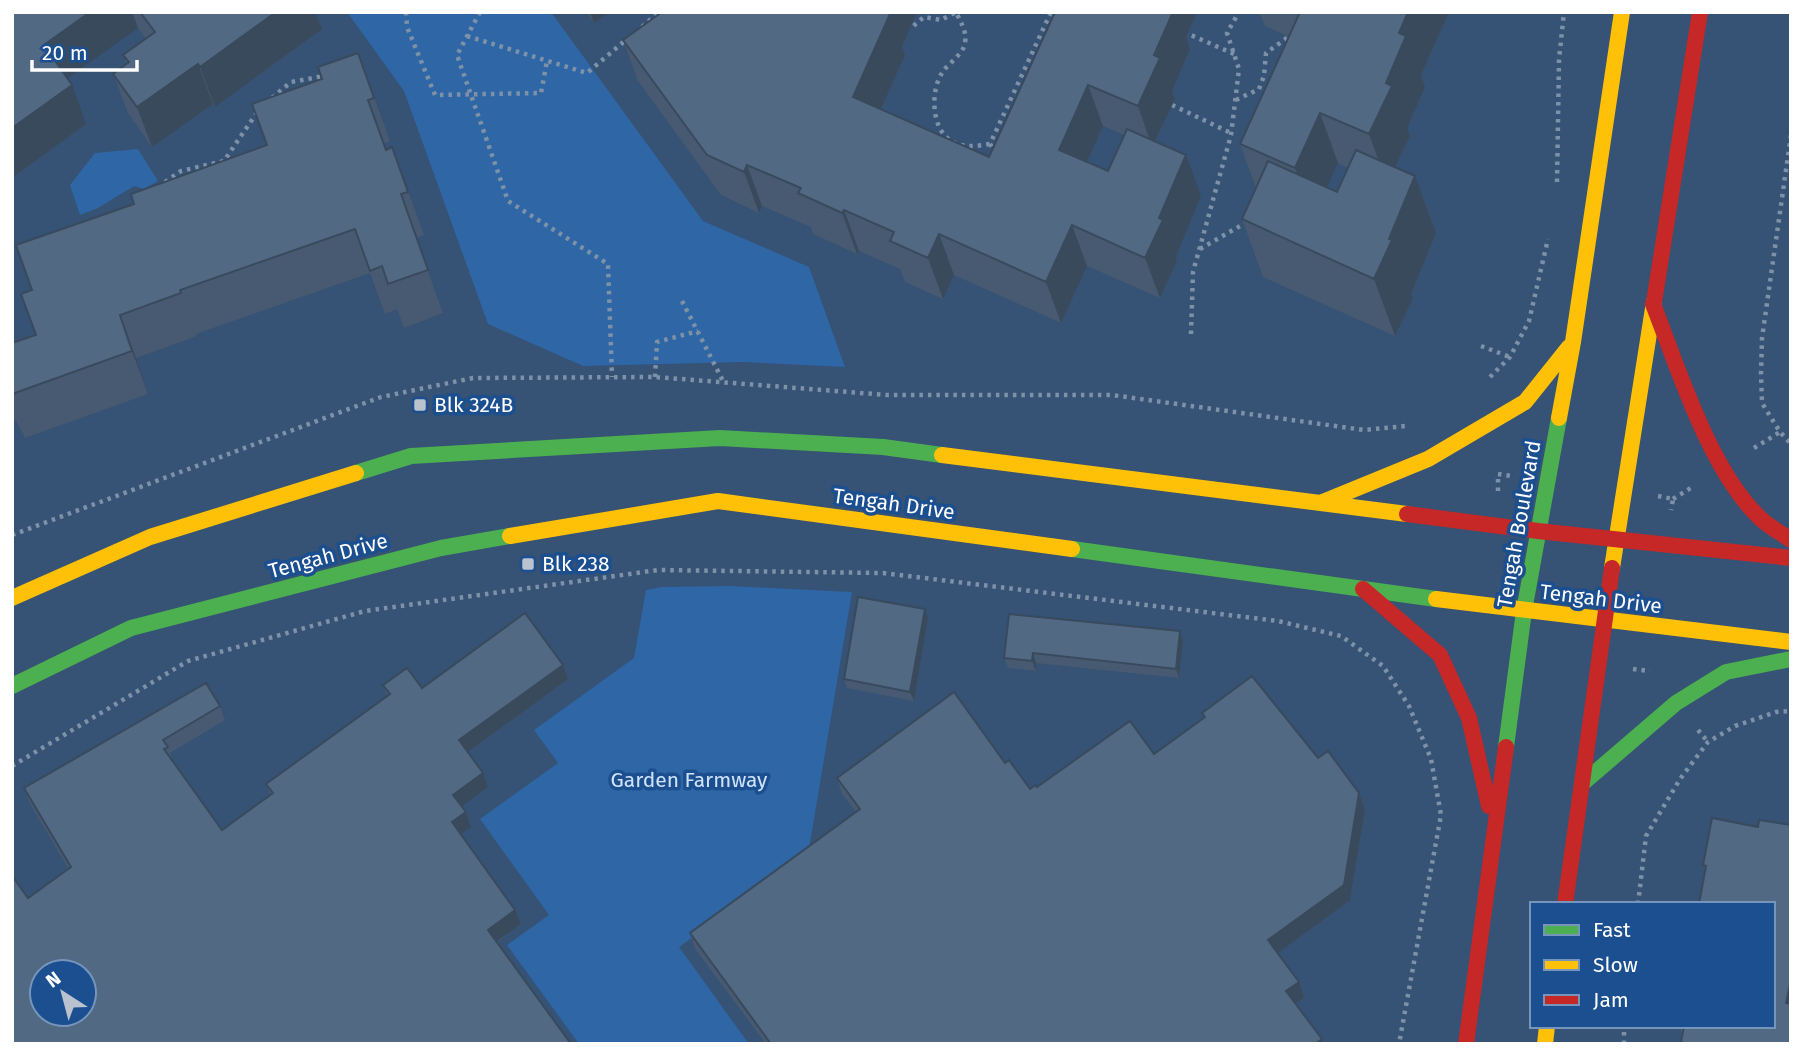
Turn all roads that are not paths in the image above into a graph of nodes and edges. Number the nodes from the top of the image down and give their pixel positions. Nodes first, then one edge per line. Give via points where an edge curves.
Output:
1 (1622, 12) edge
2 (1700, 12) edge
3 (1652, 302) junction
4 (1573, 342) junction
5 (1321, 503) junction
6 (1538, 531) junction
7 (1616, 539) junction
8 (1791, 540) edge
9 (1791, 558) edge
10 (1363, 589) junction
11 (12, 598) edge
12 (1524, 611) junction
13 (1604, 621) junction
14 (1791, 642) edge
15 (1791, 659) edge
16 (12, 686) edge
17 (1583, 783) junction
18 (1494, 832) junction
19 (1565, 902) edge
20 (1466, 1044) edge

1 - 4 street, Tengah Boulevard
2 - 3 street
3 - 7 street
3 - 8 street via 1696,413 1724,468 1757,516
4 - 5 street via 1525,402 1428,459
4 - 6 street, Tengah Boulevard
5 - 6 street
5 - 11 street via 883,447 720,438 411,456 150,537
6 - 7 street
6 - 12 street, Tengah Boulevard
7 - 9 street
7 - 13 street
10 - 12 street, Tengah Drive
10 - 16 street, Tengah Drive via 718,501 441,548 131,628
10 - 18 street via 1440,655 1469,718
12 - 13 street, Tengah Drive
12 - 18 street, Tengah Boulevard
13 - 14 street, Tengah Drive
13 - 17 street
15 - 17 street via 1726,672 1676,703
17 - 19 street
18 - 20 street, Tengah Boulevard

